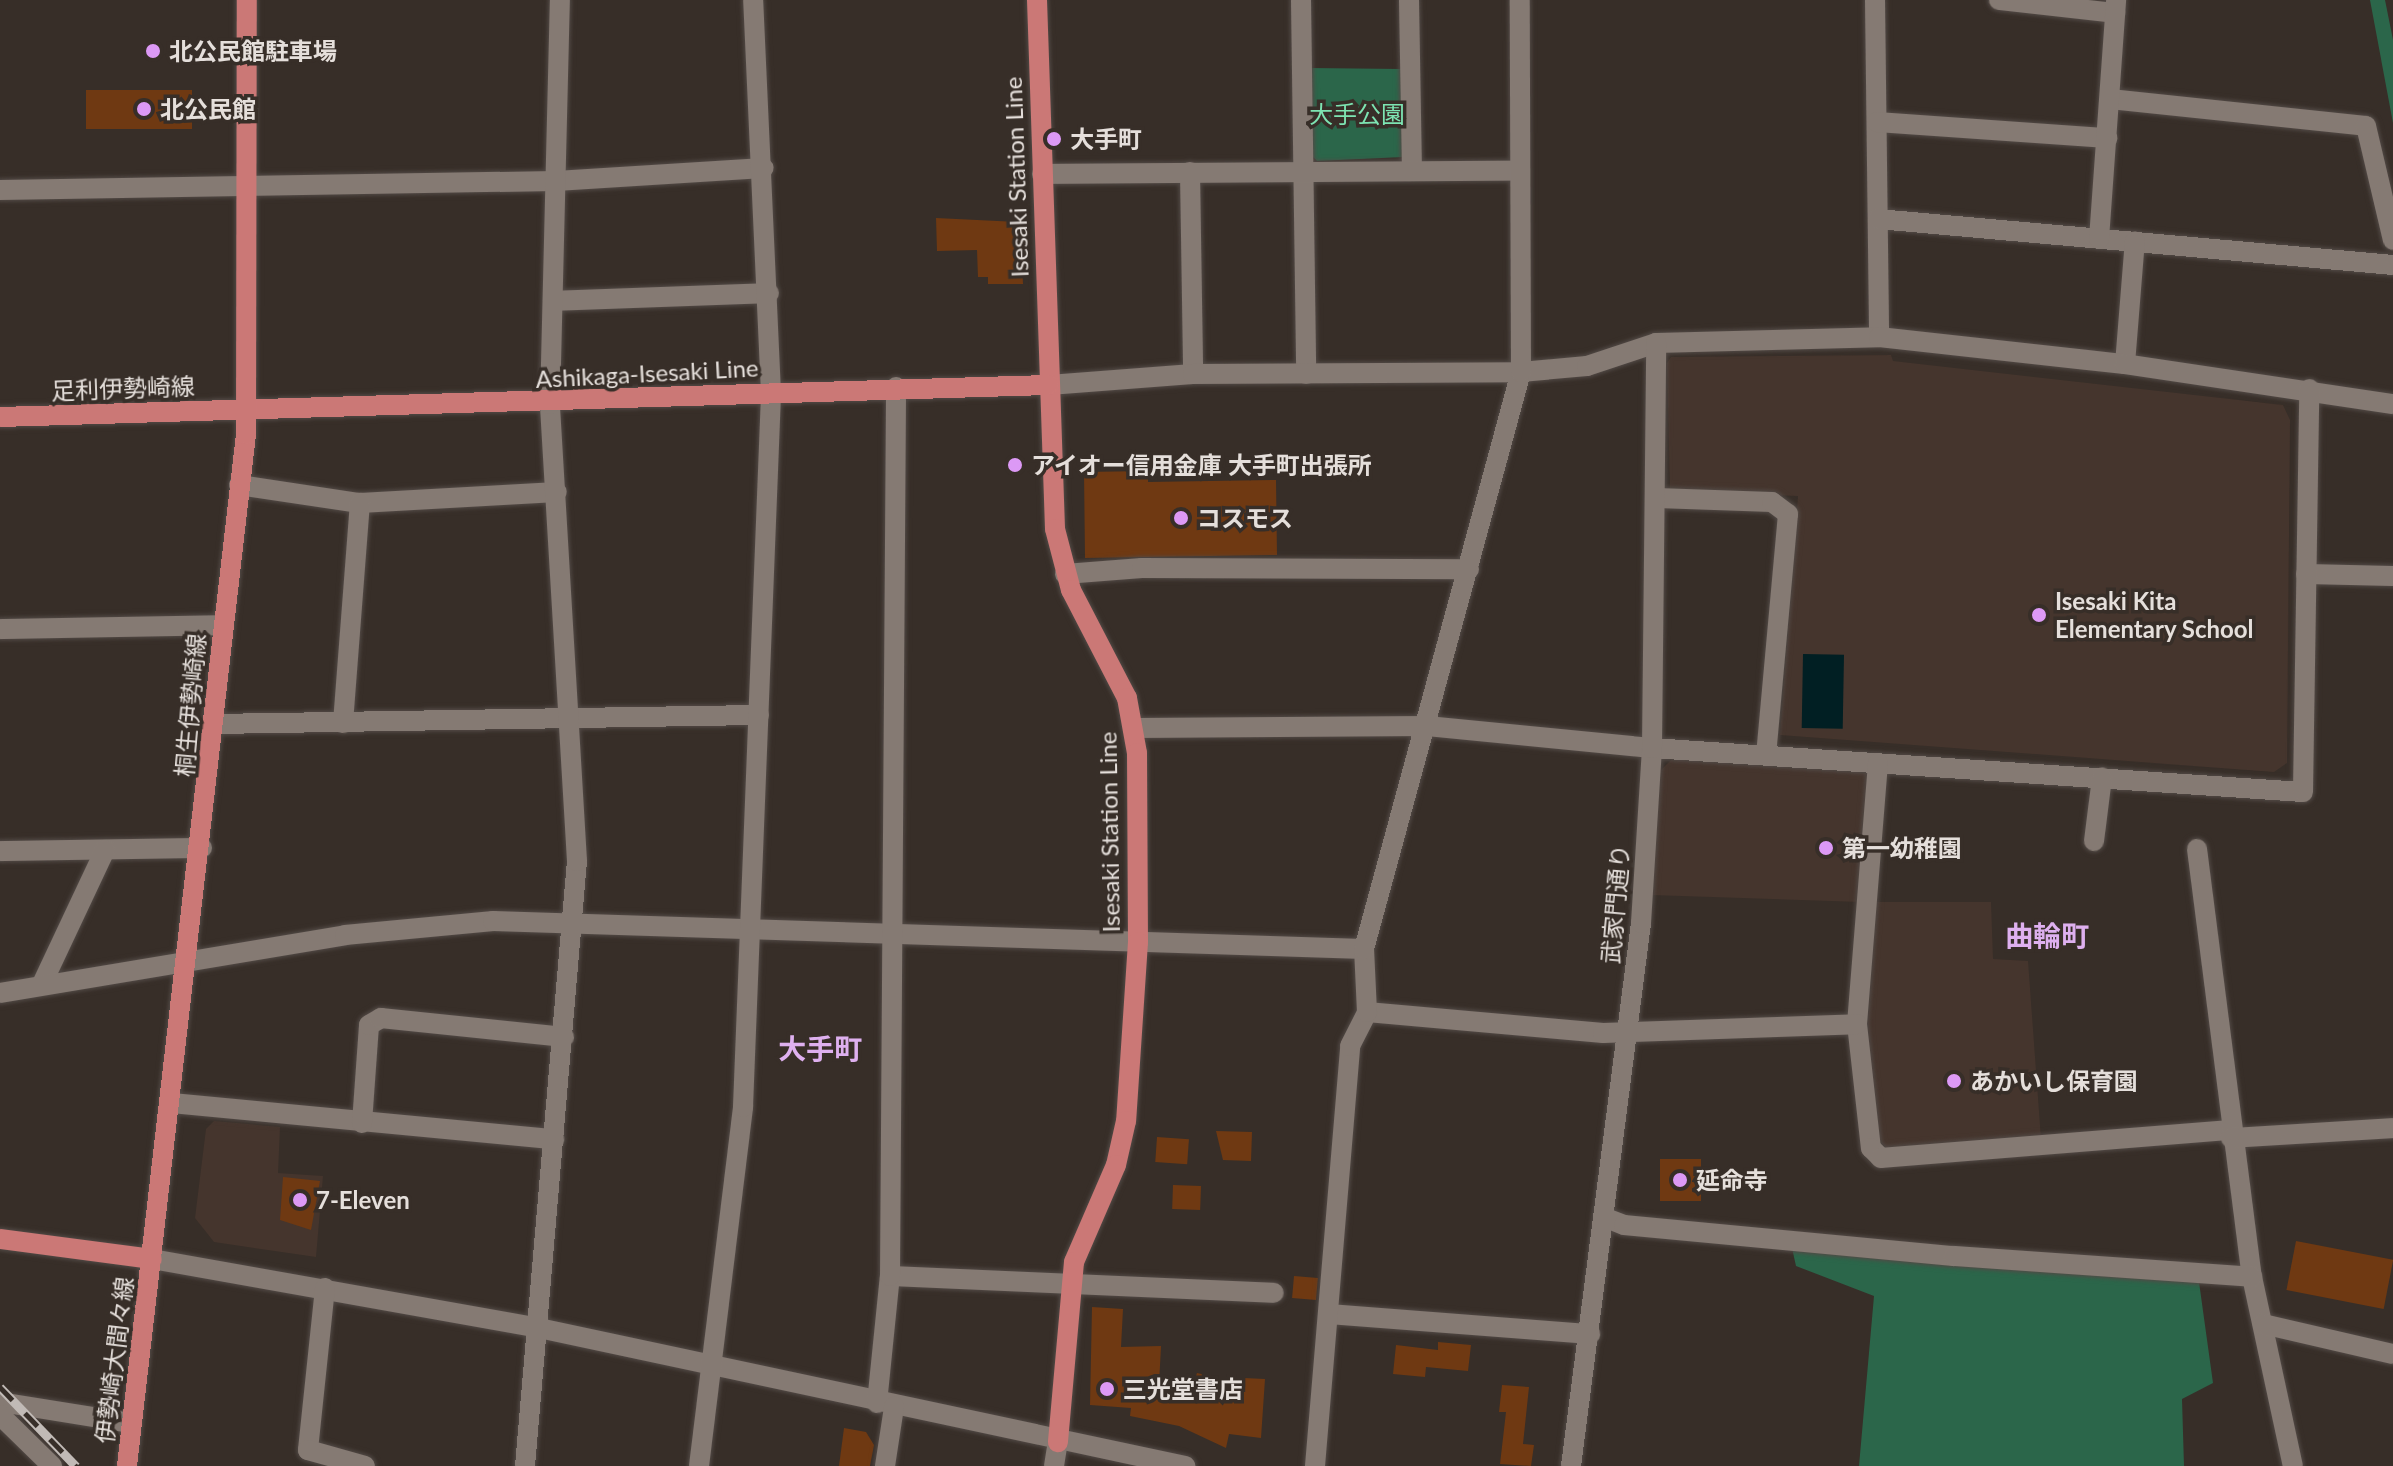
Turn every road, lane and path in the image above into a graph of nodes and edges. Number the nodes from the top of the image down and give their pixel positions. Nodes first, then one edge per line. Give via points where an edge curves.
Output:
1 (247, 0) edge
2 (560, 0) edge
3 (753, 0) edge
4 (1037, 0) edge
5 (1301, 0) edge
6 (1409, 0) edge
7 (1520, 0) edge
8 (1875, 0) edge
9 (1999, 0) edge
10 (2116, 6) edge
11 (2110, 99) junction
12 (1877, 122) junction
13 (2107, 138) junction
14 (764, 168) junction
15 (1412, 171) junction
16 (1519, 171) junction
17 (1190, 172) junction
18 (1303, 172) junction
19 (1042, 174) junction
20 (556, 181) junction
21 (245, 189) junction
22 (0, 190) edge
23 (1878, 219) junction
24 (2099, 239) junction
25 (2393, 240) edge
26 (2135, 241) junction
27 (2393, 265) edge
28 (769, 293) junction
29 (553, 301) junction
30 (1879, 337) junction
31 (1656, 343) junction
32 (2125, 364) junction
33 (1521, 372) junction
34 (1193, 374) junction
35 (1306, 374) junction
36 (1049, 385) junction
37 (896, 387) junction
38 (2309, 389) junction
39 (771, 393) junction
40 (550, 404) junction
41 (2393, 404) edge
42 (247, 410) junction
43 (0, 417) edge
44 (239, 485) junction
45 (557, 492) junction
46 (1657, 498) junction
47 (360, 503) junction
48 (1469, 569) junction
49 (1065, 574) junction
50 (2306, 574) junction
51 (2393, 576) edge
52 (223, 625) junction
53 (0, 629) edge
54 (759, 715) junction
55 (568, 719) junction
56 (343, 723) junction
57 (214, 724) junction
58 (1427, 726) junction
59 (1134, 728) junction
60 (1652, 748) junction
61 (1766, 755) junction
62 (1878, 763) junction
63 (2102, 778) junction
64 (2094, 841) dead end
65 (202, 848) junction
66 (2197, 849) dead end
67 (105, 850) junction
68 (0, 851) edge
69 (574, 921) junction
70 (748, 926) junction
71 (895, 931) junction
72 (1138, 942) junction
73 (1364, 949) junction
74 (187, 959) junction
75 (42, 984) junction
76 (0, 993) edge
77 (1367, 1012) junction
78 (1857, 1024) junction
79 (1629, 1029) junction
80 (564, 1037) junction
81 (171, 1103) junction
82 (362, 1123) junction
83 (2393, 1128) edge
84 (2230, 1134) junction
85 (554, 1139) junction
86 (1606, 1218) junction
87 (0, 1239) edge
88 (152, 1259) junction
89 (890, 1276) junction
90 (2252, 1277) junction
91 (1070, 1285) junction
92 (325, 1288) junction
93 (1274, 1293) dead end
94 (1329, 1314) junction
95 (2263, 1324) junction
96 (539, 1328) junction
97 (1590, 1334) junction
98 (2393, 1354) edge
99 (713, 1367) junction
100 (0, 1402) edge
101 (885, 1405) junction
102 (0, 1415) edge
103 (131, 1423) junction
104 (1058, 1442) junction
105 (307, 1458) edge
106 (52, 1466) edge
107 (127, 1466) edge
108 (365, 1466) edge
109 (525, 1466) edge
110 (699, 1466) edge
111 (885, 1466) edge
112 (1054, 1466) edge
113 (1185, 1466) edge
114 (1315, 1466) edge
115 (1571, 1466) edge
116 (2293, 1466) edge

1 - 21 main road, 桐生伊勢崎線
2 - 20 street
3 - 14 street
4 - 19 main road, Isesaki Station Line
5 - 18 street
6 - 15 street
7 - 16 street
8 - 12 street
9 - 10 street
10 - 11 street
11 - 13 street
11 - 25 street via 2366,126
12 - 13 street
12 - 23 street
13 - 24 street
14 - 20 street
14 - 28 street
15 - 16 street
15 - 18 street
16 - 33 street
17 - 18 street
17 - 19 street
17 - 34 street
18 - 35 street
19 - 36 main road, Isesaki Station Line
20 - 21 street
20 - 29 street
21 - 22 street
21 - 42 main road, 桐生伊勢崎線
23 - 24 street
23 - 30 street
24 - 26 street
26 - 27 street
26 - 32 street
28 - 29 street
28 - 39 street
29 - 40 street
30 - 31 street
30 - 32 street
31 - 33 street via 1587,366
31 - 46 street, 武家門通り
32 - 38 street
33 - 35 street
33 - 48 street
34 - 35 street
34 - 36 street
36 - 37 main road, Ashikaga-Isesaki Line
36 - 49 main road, Isesaki Station Line via 1055,529
37 - 39 main road, Ashikaga-Isesaki Line
37 - 71 street
38 - 41 street
38 - 50 street
39 - 40 main road, Ashikaga-Isesaki Line
39 - 54 street
40 - 42 main road, Ashikaga-Isesaki Line
40 - 45 street
42 - 43 main road, 足利伊勢崎線
42 - 44 main road, 桐生伊勢崎線
44 - 47 street
44 - 52 main road, 桐生伊勢崎線
45 - 47 street
45 - 55 street
46 - 60 street, 武家門通り
46 - 61 street via 1772,502 1788,514
47 - 56 street
48 - 49 street via 1142,568
48 - 58 street
49 - 59 main road, Isesaki Station Line via 1113,666
50 - 51 street
50 - 63 street via 2303,792
52 - 53 street
52 - 57 main road, 桐生伊勢崎線
54 - 55 street
54 - 70 street
55 - 56 street
55 - 69 street
56 - 57 street
57 - 65 main road, 桐生伊勢崎線
58 - 59 street
58 - 60 street
58 - 73 street
59 - 72 main road, Isesaki Station Line
60 - 61 street
60 - 79 street, 武家門通り
61 - 62 street
62 - 63 street
62 - 78 street
63 - 64 street
65 - 67 street
65 - 74 main road, 桐生伊勢崎線
66 - 84 street
67 - 68 street
67 - 75 street
69 - 70 street
69 - 74 street via 412,927
69 - 80 street
70 - 71 street
70 - 99 street via 743,1107
71 - 72 street
71 - 89 street
72 - 73 street
72 - 91 main road, Isesaki Station Line via 1123,1140 1085,1226
73 - 77 street
74 - 75 street
74 - 81 main road, 桐生伊勢崎線
75 - 76 street
77 - 79 street via 1603,1033
77 - 94 street via 1350,1046
78 - 79 street
78 - 84 street via 1871,1148 1881,1158
79 - 86 street, 武家門通り
80 - 82 street via 381,1018 369,1025
80 - 85 street
81 - 82 street
81 - 88 main road, 桐生伊勢崎線
82 - 85 street
83 - 84 street
84 - 90 street
85 - 96 street
86 - 90 street via 1624,1225 1938,1255
86 - 97 street, 武家門通り
87 - 88 main road
88 - 92 street
88 - 103 main road, 伊勢崎大間々線
89 - 91 street
89 - 101 street
90 - 95 street
91 - 93 street
91 - 104 main road, Isesaki Station Line
92 - 96 street
92 - 105 street
94 - 97 street
94 - 114 street
95 - 98 street
95 - 116 street
96 - 99 street
96 - 109 street
97 - 115 street, 武家門通り
99 - 101 street
99 - 110 street
100 - 103 street
101 - 104 street
101 - 111 street
102 - 106 street
103 - 107 main road, 伊勢崎大間々線
104 - 112 street
104 - 113 street via 1091,1443
105 - 108 street

